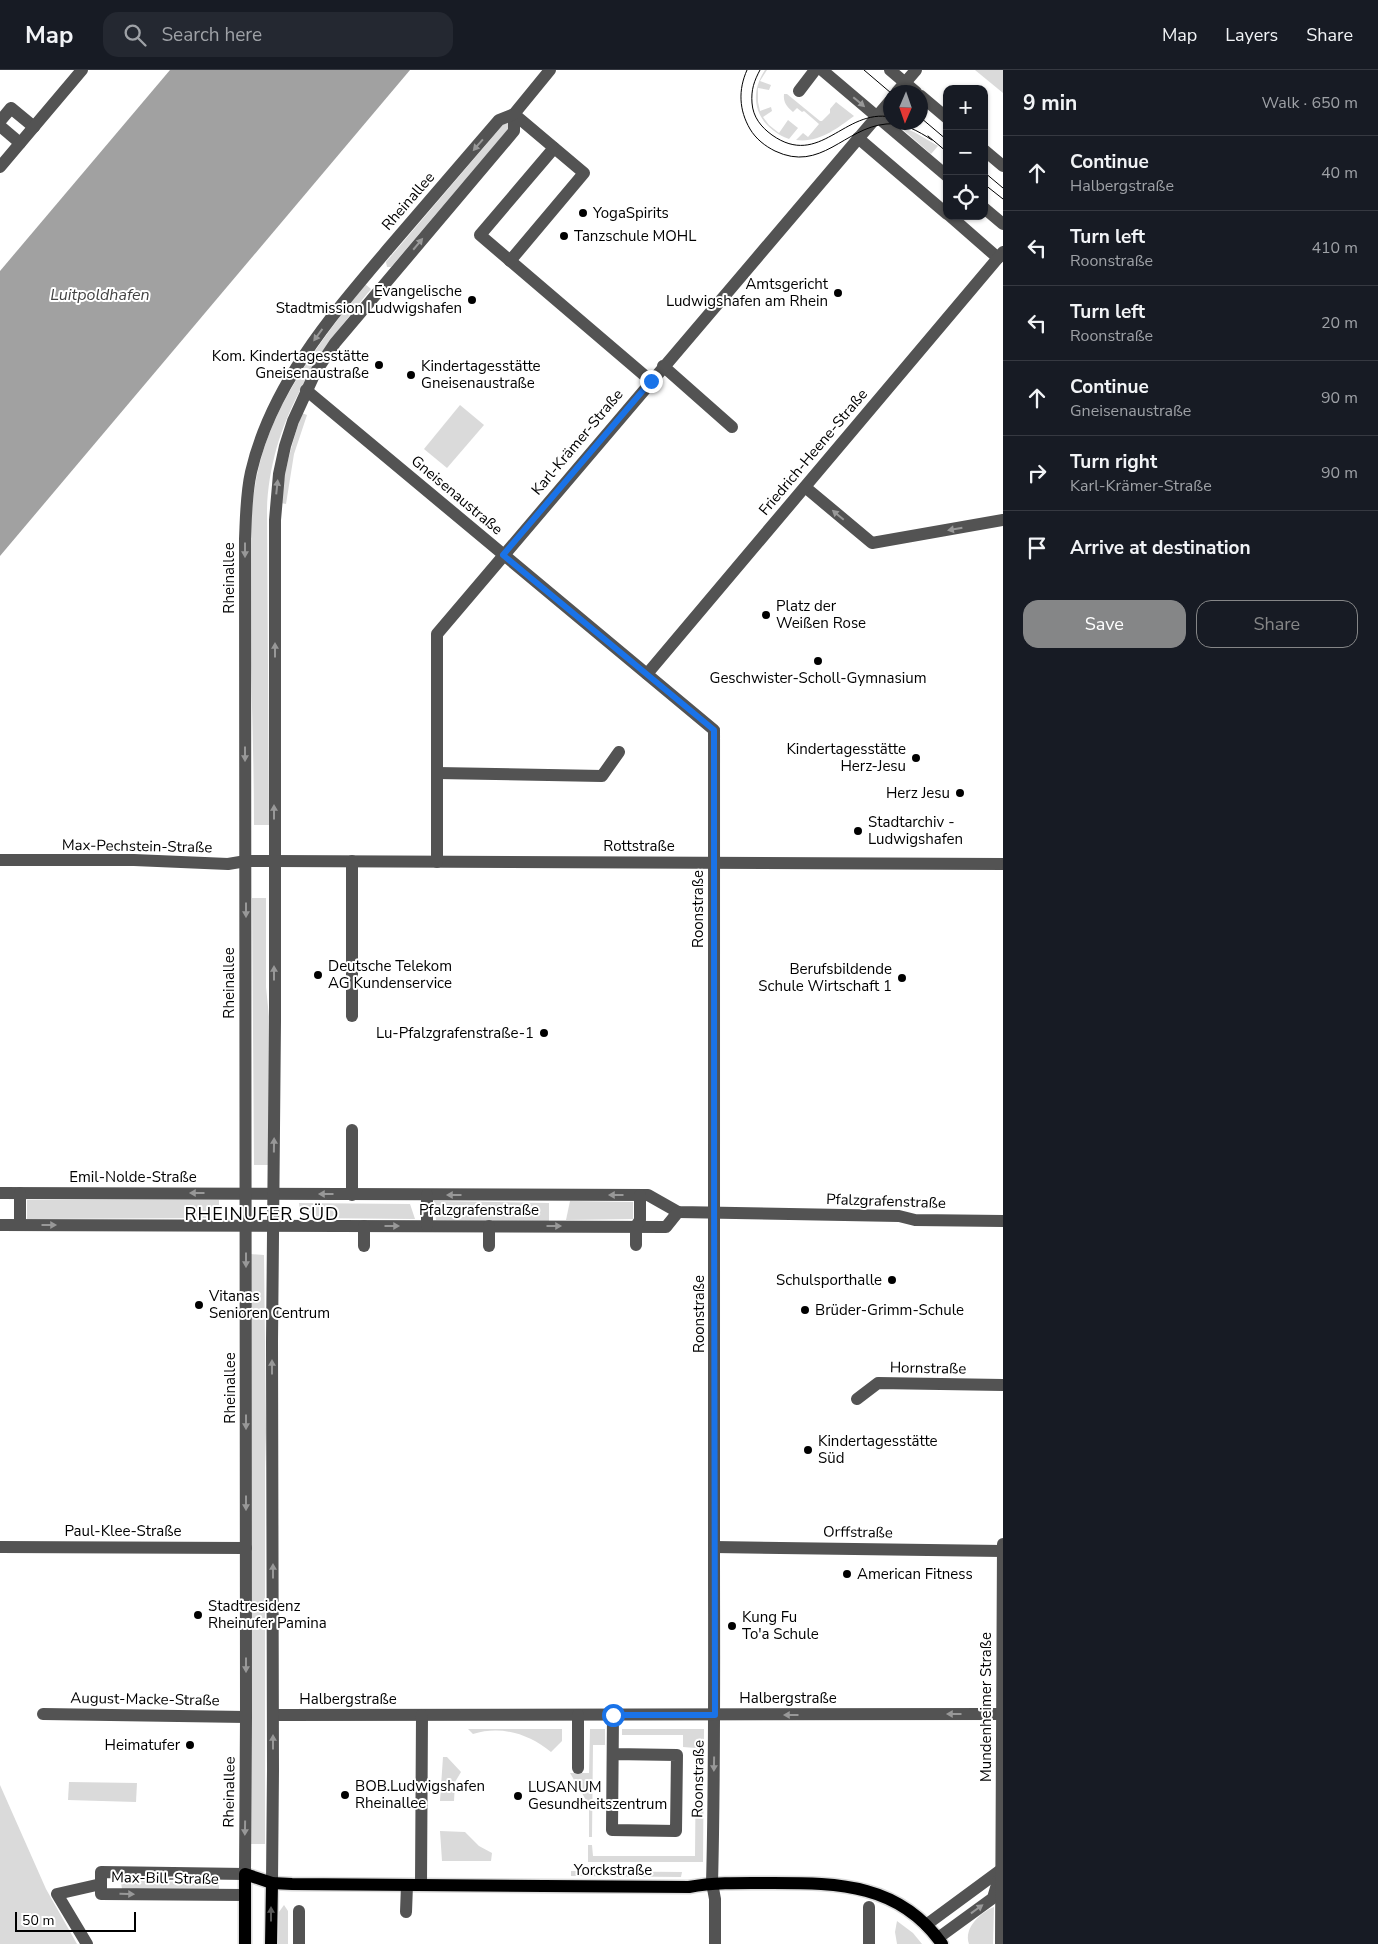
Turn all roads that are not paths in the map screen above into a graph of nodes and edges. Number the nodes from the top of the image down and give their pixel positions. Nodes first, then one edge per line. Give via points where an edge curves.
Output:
1 (82, 70) edge
2 (815, 70) edge
3 (822, 70) edge
4 (890, 70) edge
5 (916, 70) edge
6 (547, 71) edge
7 (899, 85) edge
8 (904, 85) edge
9 (799, 91) dead end
10 (928, 103) edge
11 (883, 108) edge
12 (514, 114) junction
13 (943, 115) edge
14 (876, 116) junction
15 (1, 120) edge
16 (34, 127) junction
17 (858, 138) junction
18 (20, 143) junction
19 (554, 148) junction
20 (988, 153) edge
21 (1003, 166) edge
22 (0, 167) edge
23 (946, 175) edge
24 (943, 211) edge
25 (988, 211) edge
26 (954, 220) edge
27 (1003, 224) edge
28 (1000, 255) edge
29 (510, 261) junction
30 (371, 270) junction
31 (386, 281) junction
32 (663, 366) junction
33 (651, 381) junction
34 (306, 390) junction
35 (732, 427) dead end
36 (805, 487) junction
37 (1003, 520) edge
38 (503, 555) junction
39 (647, 674) junction
40 (679, 700) joint
41 (619, 752) dead end
42 (437, 773) junction
43 (0, 860) edge
44 (246, 861) junction
45 (274, 861) junction
46 (352, 861) junction
47 (437, 862) junction
48 (714, 863) junction
49 (1003, 864) edge
50 (352, 1016) dead end
51 (352, 1130) dead end
52 (0, 1193) edge
53 (20, 1193) junction
54 (246, 1193) junction
55 (273, 1194) junction
56 (352, 1194) junction
57 (427, 1195) junction
58 (640, 1195) junction
59 (678, 1212) junction
60 (715, 1212) junction
61 (1003, 1221) edge
62 (0, 1225) edge
63 (20, 1225) junction
64 (246, 1225) junction
65 (273, 1226) junction
66 (364, 1226) junction
67 (427, 1226) junction
68 (489, 1226) junction
69 (636, 1226) junction
70 (636, 1245) dead end
71 (364, 1246) dead end
72 (489, 1246) dead end
73 (1003, 1385) edge
74 (857, 1399) dead end
75 (0, 1546) edge
76 (714, 1547) junction
77 (1003, 1547) edge
78 (246, 1548) junction
79 (43, 1714) dead end
80 (1003, 1714) edge
81 (273, 1715) junction
82 (422, 1715) junction
83 (578, 1715) junction
84 (613, 1715) junction
85 (715, 1715) junction
86 (246, 1717) junction
87 (613, 1754) junction
88 (578, 1768) dead end
89 (1002, 1869) edge
90 (245, 1874) junction
91 (712, 1883) junction
92 (101, 1884) junction
93 (272, 1884) junction
94 (407, 1885) junction
95 (421, 1885) junction
96 (245, 1896) junction
97 (869, 1907) dead end
98 (299, 1911) dead end
99 (406, 1912) dead end
100 (926, 1925) junction
101 (940, 1941) edge
102 (87, 1944) edge
103 (245, 1944) edge
104 (271, 1944) edge
105 (299, 1944) edge
106 (715, 1944) edge
107 (869, 1944) edge
108 (1001, 1944) edge

1 - 16 street
2 - 9 street
3 -> 14 street
4 - 7 street
5 - 8 street
6 - 12 street, Rheinallee
10 - 13 street
11 - 14 street, Karl-Krämer-Straße
12 - 19 street
12 -> 30 street, Rheinallee via 499,120
31 -> 12 street, Rheinallee via 514,131
14 - 17 street, Karl-Krämer-Straße
14 - 23 street
15 - 16 street via 11,108
15 - 18 street
16 - 18 street
17 - 24 street
17 - 32 street, Karl-Krämer-Straße
18 - 22 street
19 - 29 street via 480,235
19 - 29 street via 584,173
20 - 21 street
25 - 27 street
26 - 28 street
28 - 36 street, Friedrich-Heene-Straße
29 - 33 street
30 - 31 street
30 -> 44 street, Rheinallee via 323,327 295,370 268,422 251,473 245,540
31 - 34 street, Rheinallee via 335,343
32 - 33 street, Karl-Krämer-Straße
32 - 35 street
33 - 38 street, Karl-Krämer-Straße
34 - 38 street, Gneisenaustraße
45 -> 34 street, Rheinallee via 276,504 285,446
37 -> 36 street via 872,543
36 - 39 street, Friedrich-Heene-Straße
38 - 39 street, Gneisenaustraße
38 - 42 street, Karl-Krämer-Straße via 437,634
39 - 40 street, Gneisenaustraße
40 - 48 street, Roonstraße via 714,730
41 - 42 street via 602,776
42 - 47 street, Karl-Krämer-Straße
43 - 44 street, Max-Pechstein-Straße via 223,864
44 - 45 street, Max-Pechstein-Straße
44 -> 54 street, Rheinallee
45 - 46 street, Rottstraße
55 -> 45 street, Rheinallee
46 - 47 street, Rottstraße
46 - 50 street
47 - 48 street, Rottstraße
48 - 49 street, Rottstraße
48 - 60 street, Roonstraße
51 - 56 street
52 - 53 street, Emil-Nolde-Straße
54 -> 53 street, Emil-Nolde-Straße
53 - 63 street
54 - 55 street, Emil-Nolde-Straße
54 - 64 street, Rheinallee
56 -> 55 street, Pfalzgrafenstraße
55 - 65 street, Rheinallee
56 - 57 street, Pfalzgrafenstraße
58 -> 57 street, Pfalzgrafenstraße
57 - 67 street
58 - 59 street, Pfalzgrafenstraße via 648,1195
58 - 69 street via 640,1220
59 - 60 street, Pfalzgrafenstraße
59 - 69 street, Pfalzgrafenstraße via 666,1226
60 - 61 street, Pfalzgrafenstraße
60 - 76 street, Roonstraße
62 - 63 street
63 -> 64 street
64 - 65 street, Pfalzgrafenstraße
64 -> 78 street, Rheinallee
65 - 66 street, Pfalzgrafenstraße
81 -> 65 street, Rheinallee
66 -> 67 street, Pfalzgrafenstraße
66 - 71 street
67 - 68 street, Pfalzgrafenstraße
68 -> 69 street, Pfalzgrafenstraße
68 - 72 street
69 - 70 street
73 - 74 street, Hornstraße via 878,1384
75 - 78 street, Paul-Klee-Straße
76 - 77 street, Orffstraße
76 - 85 street, Roonstraße
77 - 80 street, Mundenheimer Straße
78 -> 86 street, Rheinallee
79 - 86 street, August-Macke-Straße
80 -> 85 street, Halbergstraße
80 - 89 street, Mundenheimer Straße
81 - 82 street, Halbergstraße
93 -> 81 street, Rheinallee
82 - 83 street, Halbergstraße
82 - 95 street
83 - 84 street, Halbergstraße
83 - 88 street
84 - 85 street, Halbergstraße
84 - 87 street
85 -> 91 street, Roonstraße
86 -> 90 street, Rheinallee
87 - 87 street via 677,1755 676,1830 612,1830
89 - 100 street
101 -> 89 street via 993,1898
89 - 108 street, Mundenheimer Straße
90 - 92 street, Max-Bill-Straße via 101,1872
90 - 93 main road, Yorckstraße
90 - 96 main road, Rheinallee
91 - 95 main road, Yorckstraße via 689,1887
91 - 100 main road, Yorckstraße via 831,1884 861,1888 899,1904
91 - 106 street, Roonstraße
92 -> 96 street, Max-Bill-Straße via 101,1894
92 - 102 street via 57,1894
93 - 94 main road, Yorckstraße
93 - 96 main road, Yorckstraße
104 -> 93 main road, Rheinallee
94 - 95 main road, Yorckstraße
94 - 99 street
96 - 103 main road, Rheinallee
97 - 107 street
98 - 105 street
100 - 101 main road, Yorckstraße

